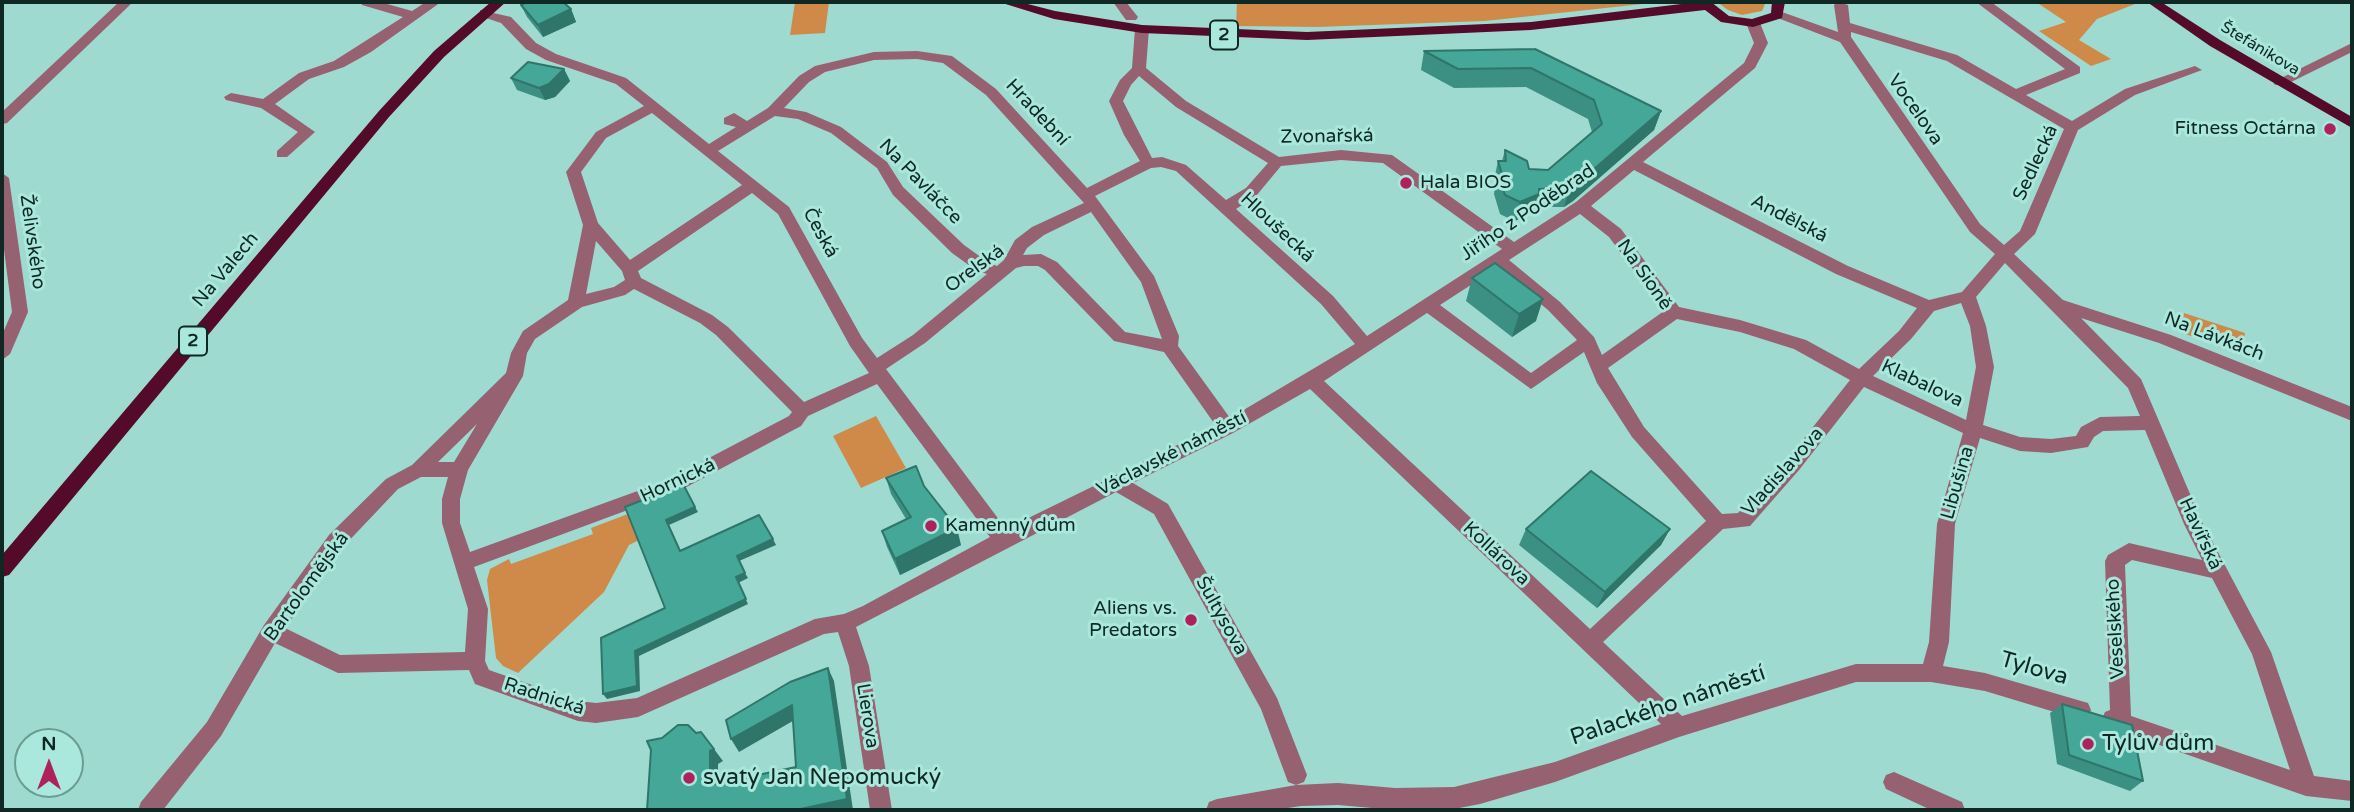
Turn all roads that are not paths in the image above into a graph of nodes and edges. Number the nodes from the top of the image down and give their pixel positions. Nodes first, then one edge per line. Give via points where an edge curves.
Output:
1 (126, 2) edge
2 (367, 2) edge
3 (434, 2) edge
4 (1006, 2) edge
5 (1120, 2) edge
6 (1983, 2) edge
7 (2153, 2) edge
8 (1706, 4) edge
9 (1841, 5) dead end
10 (490, 6) edge
11 (1778, 8) edge
12 (413, 16) junction
13 (1131, 17) dead end
14 (1753, 23) junction
15 (1142, 29) junction
16 (1845, 32) junction
17 (2352, 47) edge
18 (1139, 69) junction
19 (2195, 70) dead end
20 (2280, 82) junction
21 (2015, 94) junction
22 (231, 97) dead end
23 (265, 104) junction
24 (651, 108) junction
25 (773, 111) junction
26 (2, 120) edge
27 (729, 121) dead end
28 (2352, 123) edge
29 (2072, 127) junction
30 (747, 128) junction
31 (708, 151) junction
32 (282, 154) dead end
33 (1277, 162) junction
34 (1148, 163) junction
35 (1633, 163) junction
36 (2, 178) edge
37 (753, 185) junction
38 (1087, 202) junction
39 (1581, 206) junction
40 (1227, 207) junction
41 (591, 225) junction
42 (1514, 250) junction
43 (2004, 254) junction
44 (1498, 260) junction
45 (1004, 268) junction
46 (632, 275) junction
47 (1967, 296) junction
48 (576, 303) junction
49 (2059, 305) junction
50 (1429, 306) junction
51 (1928, 306) junction
52 (1674, 312) junction
53 (1588, 341) junction
54 (1366, 346) junction
55 (1168, 347) junction
56 (2, 354) edge
57 (1600, 365) junction
58 (877, 371) junction
59 (514, 376) junction
60 (1861, 379) junction
61 (1312, 380) junction
62 (802, 411) junction
63 (2352, 414) edge
64 (2153, 423) junction
65 (1227, 428) junction
66 (1973, 430) junction
67 (459, 469) junction
68 (418, 470) junction
69 (1115, 482) junction
70 (1718, 522) junction
71 (1003, 539) junction
72 (463, 563) junction
73 (2, 569) edge
74 (2216, 571) junction
75 (845, 623) junction
76 (271, 631) junction
77 (1590, 642) junction
78 (475, 661) junction
79 (1856, 673) joint
80 (1931, 673) junction
81 (2121, 722) junction
82 (1679, 727) junction
83 (1296, 775) dead end
84 (1894, 782) dead end
85 (2306, 786) junction
86 (2352, 790) edge
87 (1487, 798) edge
88 (1341, 802) edge
89 (149, 810) edge
90 (881, 810) edge
91 (1225, 810) edge
92 (1954, 810) edge

1 - 26 street
2 - 12 street
3 - 12 street
4 - 15 main road, 2
5 - 13 street
6 - 21 street via 2075,69
7 - 20 main road, Štefánikova
8 - 14 main road, 2 via 1727,19
8 - 15 main road, 2 via 1567,23 1387,35 1235,35
9 - 16 street, Vocelova
10 - 24 street, Česká via 531,46 621,81
10 - 73 main road, Na Valech / 2 via 384,114
11 - 14 main road
11 - 16 street
12 - 23 street via 340,64 304,76
14 - 35 street, Jiřího z Poděbrad via 1761,43 1754,60
15 - 18 street
16 - 21 street via 1952,58
16 - 43 street, Vocelova via 1968,220
17 - 20 street
18 - 33 street, Zvonařská via 1181,104
18 - 34 street via 1116,101
19 - 29 street, Sedlecká via 2130,92
20 - 28 main road, Štefánikova
21 - 29 street
22 - 23 street
23 - 32 street via 308,132
24 - 31 street, Česká
24 - 41 street via 601,135 573,172
25 - 30 street, Hradební
25 - 38 street, Hradební via 804,79 839,62 898,54 947,59 991,92
25 - 45 street, Na Pavláčce via 802,114 836,130 882,164 898,191 958,249 983,267
27 - 30 street via 734,118
29 - 43 street, Sedlecká via 2027,234
30 - 31 street, Hradební
31 - 37 street, Česká
33 - 40 street via 1251,192
33 - 42 street, Zvonařská via 1349,154 1387,158
34 - 38 street
34 - 40 street, Hloušecká via 1181,168
35 - 39 street, Jiřího z Poděbrad
35 - 51 street, Andělská via 1842,270
36 - 56 street, Želivského via 20,312
37 - 46 street, Bartolomějská
37 - 58 street, Česká via 784,211 839,313
38 - 45 street via 1021,244
38 - 55 street, Hradební via 1148,280 1171,336
39 - 42 street, Jiřího z Poděbrad
39 - 52 street, Na Sioně via 1615,233
40 - 54 street, Hloušecká via 1327,300
41 - 46 street
41 - 48 street
42 - 44 street, Jiřího z Poděbrad
43 - 47 street, Sedlecká
43 - 49 street, Vocelova
44 - 50 street, Jiřího z Poděbrad
44 - 53 street
45 - 55 street, Orelská via 1033,260 1051,265 1119,337
45 - 58 street, Orelská
46 - 48 street, Bartolomějská via 607,295
46 - 62 street via 722,331
47 - 51 street
47 - 66 street, Libušina via 1978,326 1984,367
48 - 59 street, Bartolomějská via 529,335
49 - 63 street, Na Lávkách via 2165,339
49 - 64 street, Havířská via 2135,384
50 - 53 street via 1531,382
50 - 54 street, Jiřího z Poděbrad
51 - 60 street, Vladislavova
52 - 57 street, Na Sioně
52 - 60 street, Klabalova via 1800,344
53 - 57 street
54 - 61 street, Jiřího z Poděbrad
55 - 65 street, Hradební
57 - 70 street via 1603,378 1638,432
58 - 62 street, Hornická
58 - 71 street, Česká
59 - 67 street
59 - 68 street, Bartolomějská
60 - 66 street, Klabalova
60 - 70 street, Vladislavova via 1793,466 1742,520
61 - 65 street, Václavské náměstí
61 - 77 street, Kollárova
62 - 72 street, Hornická via 795,421 672,486
64 - 66 street, Klabalova via 2099,424 2082,442 2050,446 2020,444
64 - 74 street, Havířská
65 - 69 street, Václavské náměstí
66 - 80 street, Libušina via 1946,524 1939,642
67 - 68 street
67 - 72 street via 450,512
68 - 76 street, Bartolomějská via 392,484 336,541
69 - 71 street, Václavské náměstí
69 - 83 street, Šultysova via 1161,509 1270,705
70 - 77 street, Vladislavova
71 - 75 street, Václavské náměstí
72 - 78 street via 478,609
74 - 81 street, Veselského via 2129,551 2115,561
74 - 85 street, Havířská via 2261,652
75 - 78 street, Radnická via 821,625 638,707 596,713 578,711 482,677
75 - 90 street, Lierova via 859,666
76 - 78 street via 338,664
76 - 89 street, Bartolomějská via 214,729
77 - 82 street, Kollárova
79 - 80 street, Tylova
79 - 82 street, Palackého náměstí
80 - 81 street, Tylova via 1985,682
81 - 85 street, Tylova
82 - 87 street, Palackého náměstí
84 - 92 street
85 - 86 street, Tylova
87 - 88 street, Palackého náměstí
88 - 91 street, Palackého náměstí via 1301,795

